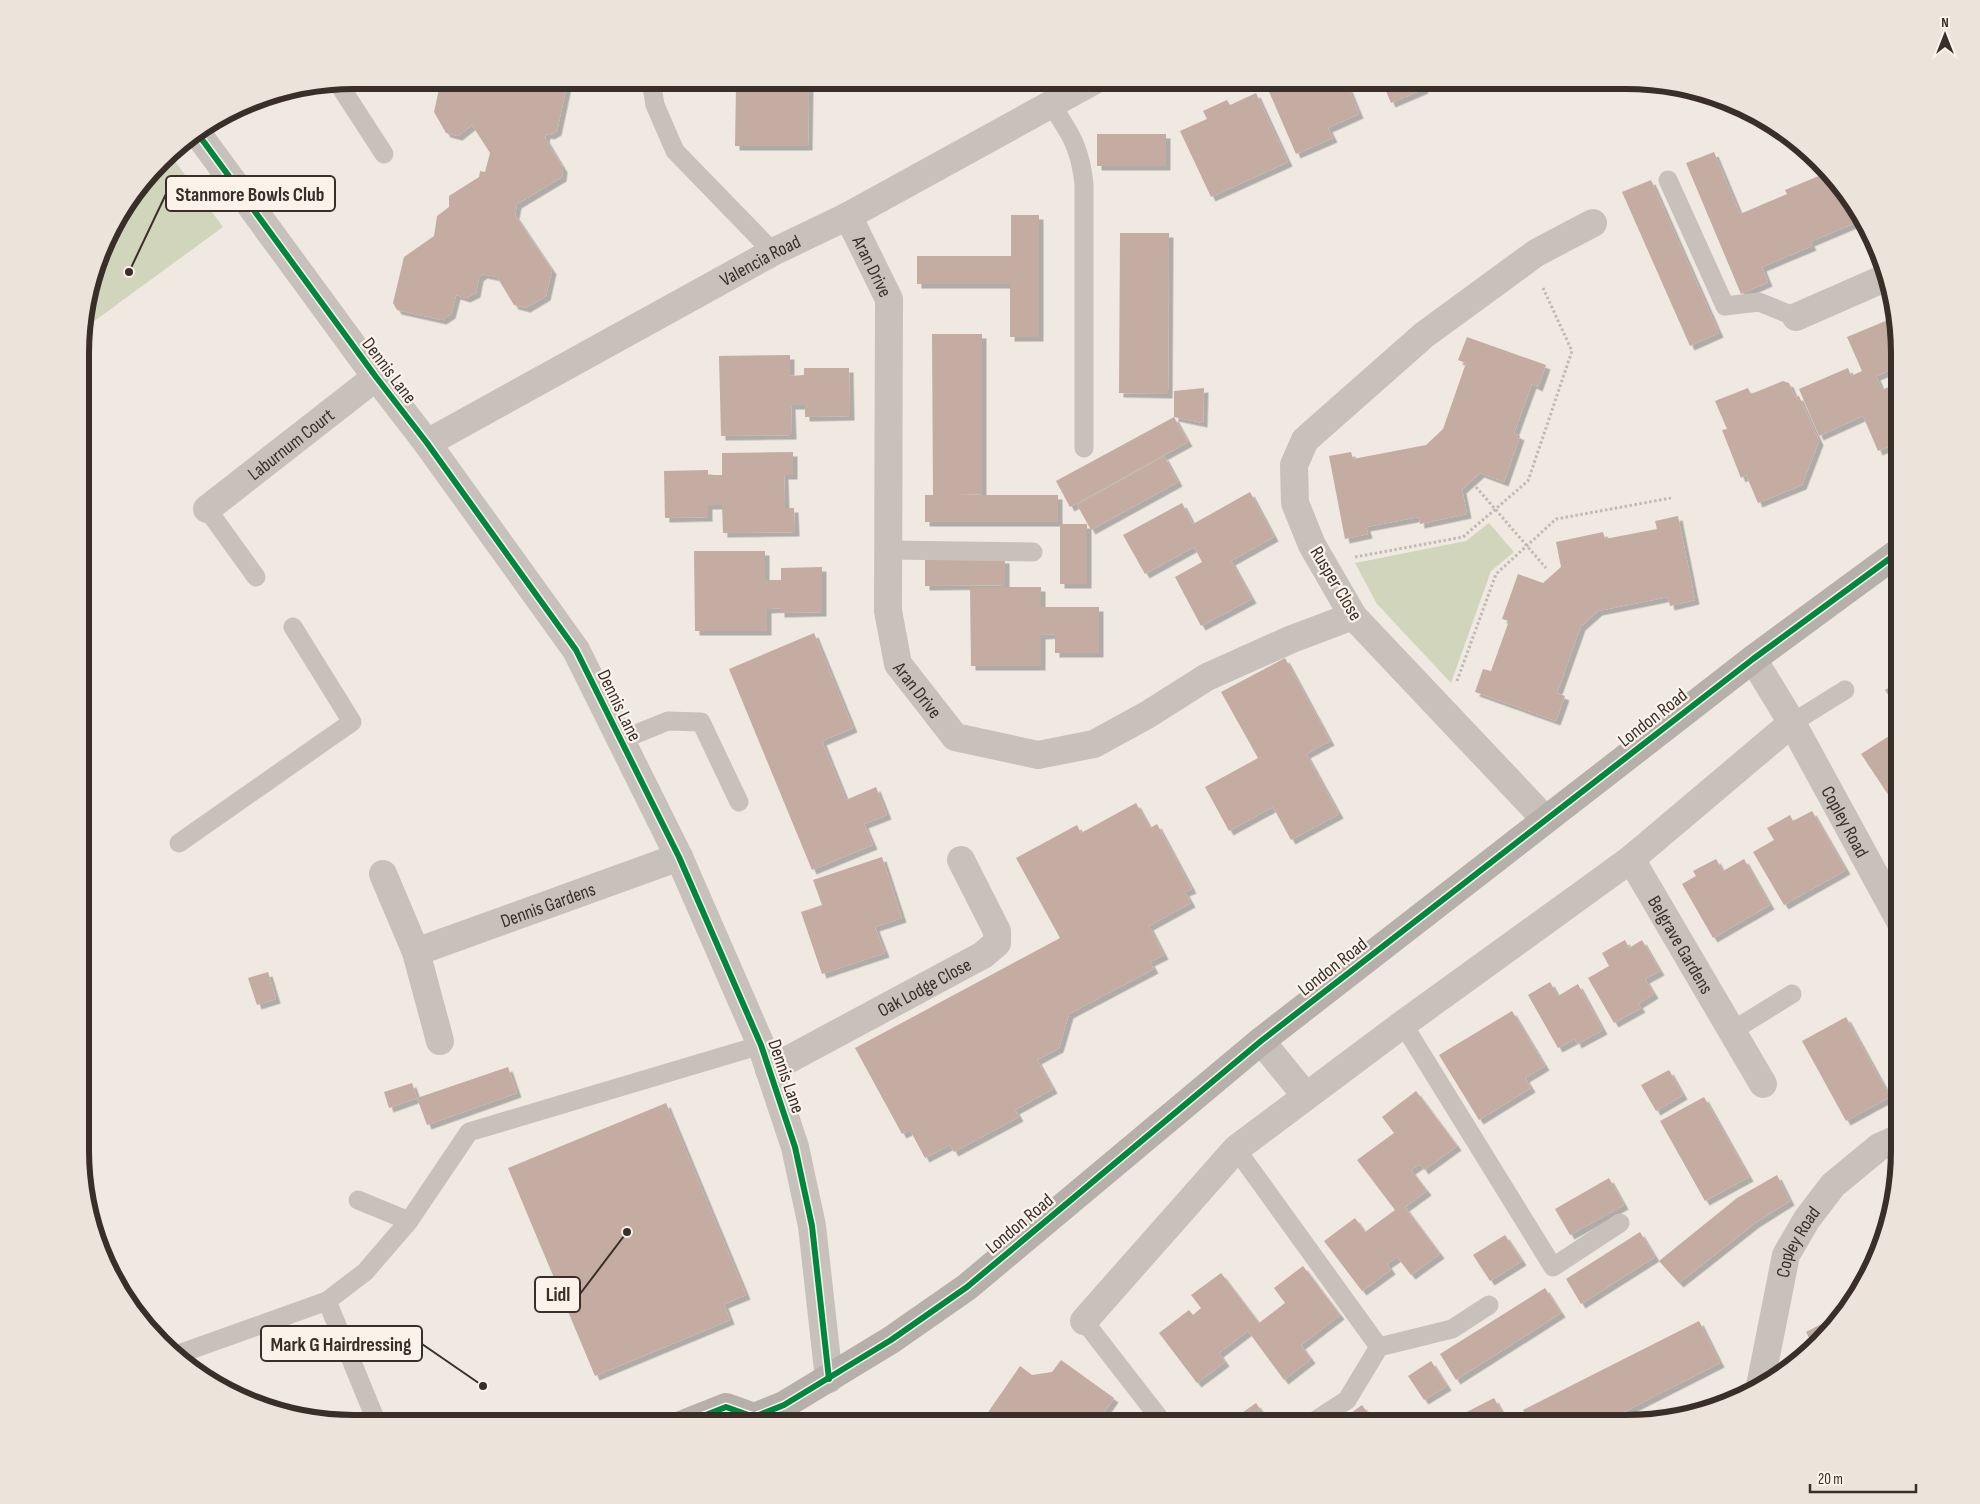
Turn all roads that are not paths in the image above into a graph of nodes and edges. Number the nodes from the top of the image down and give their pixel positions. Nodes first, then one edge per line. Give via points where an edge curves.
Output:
1 (342, 89) edge
2 (652, 89) edge
3 (1076, 89) edge
4 (1051, 104) junction
5 (201, 138) edge
6 (384, 154) dead end
7 (1668, 180) dead end
8 (848, 216) junction
9 (1593, 223) dead end
10 (773, 252) junction
11 (1880, 280) edge
12 (1796, 317) joint
13 (376, 377) junction
14 (427, 443) junction
15 (1084, 448) dead end
16 (207, 509) joint
17 (888, 550) junction
18 (1033, 552) dead end
19 (1891, 558) edge
20 (256, 577) dead end
21 (1353, 616) junction
22 (292, 627) dead end
23 (1753, 659) junction
24 (1845, 690) dead end
25 (1792, 723) junction
26 (621, 740) junction
27 (739, 802) dead end
28 (1545, 819) junction
29 (180, 843) dead end
30 (679, 857) junction
31 (1631, 858) junction
32 (961, 860) dead end
33 (383, 874) dead end
34 (1891, 904) edge
35 (416, 952) junction
36 (1792, 994) dead end
37 (1403, 1024) junction
38 (1732, 1031) junction
39 (440, 1041) dead end
40 (1261, 1041) junction
41 (765, 1057) junction
42 (1763, 1084) dead end
43 (1306, 1096) junction
44 (1891, 1142) edge
45 (1236, 1149) junction
46 (358, 1200) dead end
47 (409, 1221) junction
48 (1620, 1223) dead end
49 (327, 1301) junction
50 (1488, 1305) dead end
51 (1084, 1321) joint
52 (1379, 1347) junction
53 (183, 1352) edge
54 (1762, 1378) edge
55 (828, 1379) junction
56 (787, 1414) edge
57 (373, 1415) edge
58 (706, 1415) edge
59 (743, 1415) edge
60 (1157, 1415) edge
61 (1324, 1415) edge

1 - 6 lane
2 - 10 lane via 655,106 675,152
3 - 4 street, Valencia Road
4 - 8 street, Valencia Road
4 - 15 lane via 1071,134 1081,159 1084,184
5 - 13 street, Dennis Lane
7 - 12 lane via 1725,306 1760,302
8 - 10 street, Valencia Road
8 - 17 street, Aran Drive via 890,299
9 - 21 street, Rusper Close via 1529,258 1424,335 1305,440 1294,465 1295,503 1312,545
10 - 14 street, Valencia Road
11 - 12 street
13 - 14 street, Dennis Lane
13 - 16 street, Laburnum Court
14 - 26 street, Dennis Lane via 576,650
16 - 20 lane
17 - 18 lane
17 - 21 street, Aran Drive via 888,611 898,664 955,737 1038,755 1094,744 1207,677
19 - 23 main road, London Road
21 - 28 street, Rusper Close
22 - 29 lane via 352,722
23 - 25 street, Copley Road
23 - 28 main road, London Road
24 - 25 lane
25 - 31 street
25 - 34 street, Copley Road
26 - 27 lane via 668,721 702,722
26 - 30 street, Dennis Lane
28 - 40 main road, London Road
30 - 35 street, Dennis Gardens
30 - 41 street, Dennis Lane
31 - 37 street
31 - 38 street, Belgrave Gardens
32 - 41 street, Oak Lodge Close via 997,931 997,943 983,955
33 - 35 street
35 - 39 street
36 - 38 lane
37 - 43 street
37 - 48 lane via 1553,1267
38 - 42 street, Belgrave Gardens
40 - 43 street
40 - 55 main road, London Road via 966,1287
41 - 47 lane via 470,1132
41 - 55 street, Dennis Lane via 795,1148 812,1226
43 - 45 street
44 - 54 street, Copley Road via 1833,1185 1807,1219 1786,1255
45 - 51 street
45 - 52 lane
46 - 47 lane
47 - 49 lane via 365,1272
49 - 53 lane
49 - 57 lane
50 - 52 lane via 1452,1328
51 - 60 lane
52 - 61 lane via 1347,1400
55 - 56 main road, London Road
58 - 59 main road via 726,1407

